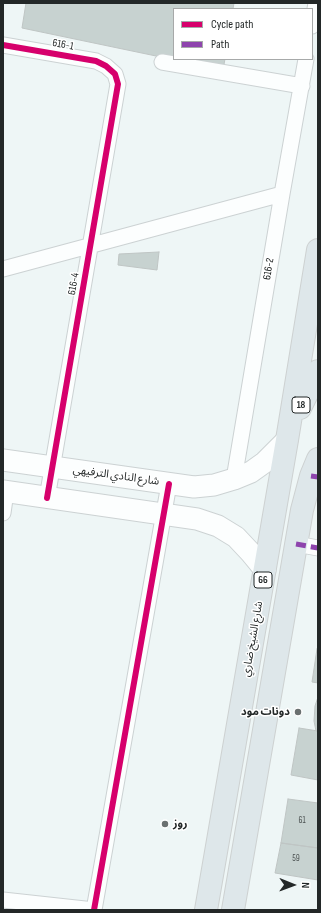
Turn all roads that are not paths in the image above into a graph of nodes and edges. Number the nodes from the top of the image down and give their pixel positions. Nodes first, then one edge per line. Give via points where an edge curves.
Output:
1 (316, 3) edge
2 (313, 20) edge
3 (3, 45) edge
4 (306, 60) edge
5 (162, 62) dead end
6 (115, 74) joint
7 (302, 86) junction
8 (282, 194) junction
9 (91, 245) junction
10 (318, 250) edge
11 (3, 268) edge
12 (318, 371) edge
13 (287, 440) junction
14 (3, 460) edge
15 (53, 467) junction
16 (316, 470) edge
17 (234, 479) junction
18 (169, 484) junction
19 (5, 492) edge
20 (47, 498) junction
21 (3, 513) edge
22 (164, 515) junction
23 (296, 544) junction
24 (318, 548) edge
25 (264, 570) junction
26 (3, 900) edge
27 (94, 910) edge
28 (206, 910) edge
29 (233, 910) edge

1 - 2 street
3 - 6 street, 616-1 via 96,61
4 - 7 street, 616-2
5 - 7 street
6 - 9 street, 616-4 via 118,84
7 - 8 street, 616-2
8 - 9 street
8 - 17 street, 616-2
9 - 11 street
9 - 15 street, 616-4
10 - 13 main road, شارع الشيخ ضاري / 66
12 - 13 main road, 18
13 - 17 street, شارع النادي الترفيهي via 265,462
13 - 25 main road, شارع الشيخ ضاري / 66
14 - 15 street, شارع النادي الترفيهي
15 - 18 street, شارع النادي الترفيهي
15 - 20 street, 616-4
16 - 23 main road via 302,510
17 - 18 street, شارع النادي الترفيهي via 194,487
18 - 22 street
19 - 20 street
19 - 21 street
20 - 22 street
22 - 25 street via 218,526 236,537
22 - 27 street
23 - 24 street
23 - 29 main road
25 - 28 main road, شارع الشيخ ضاري / 66
26 - 27 street

